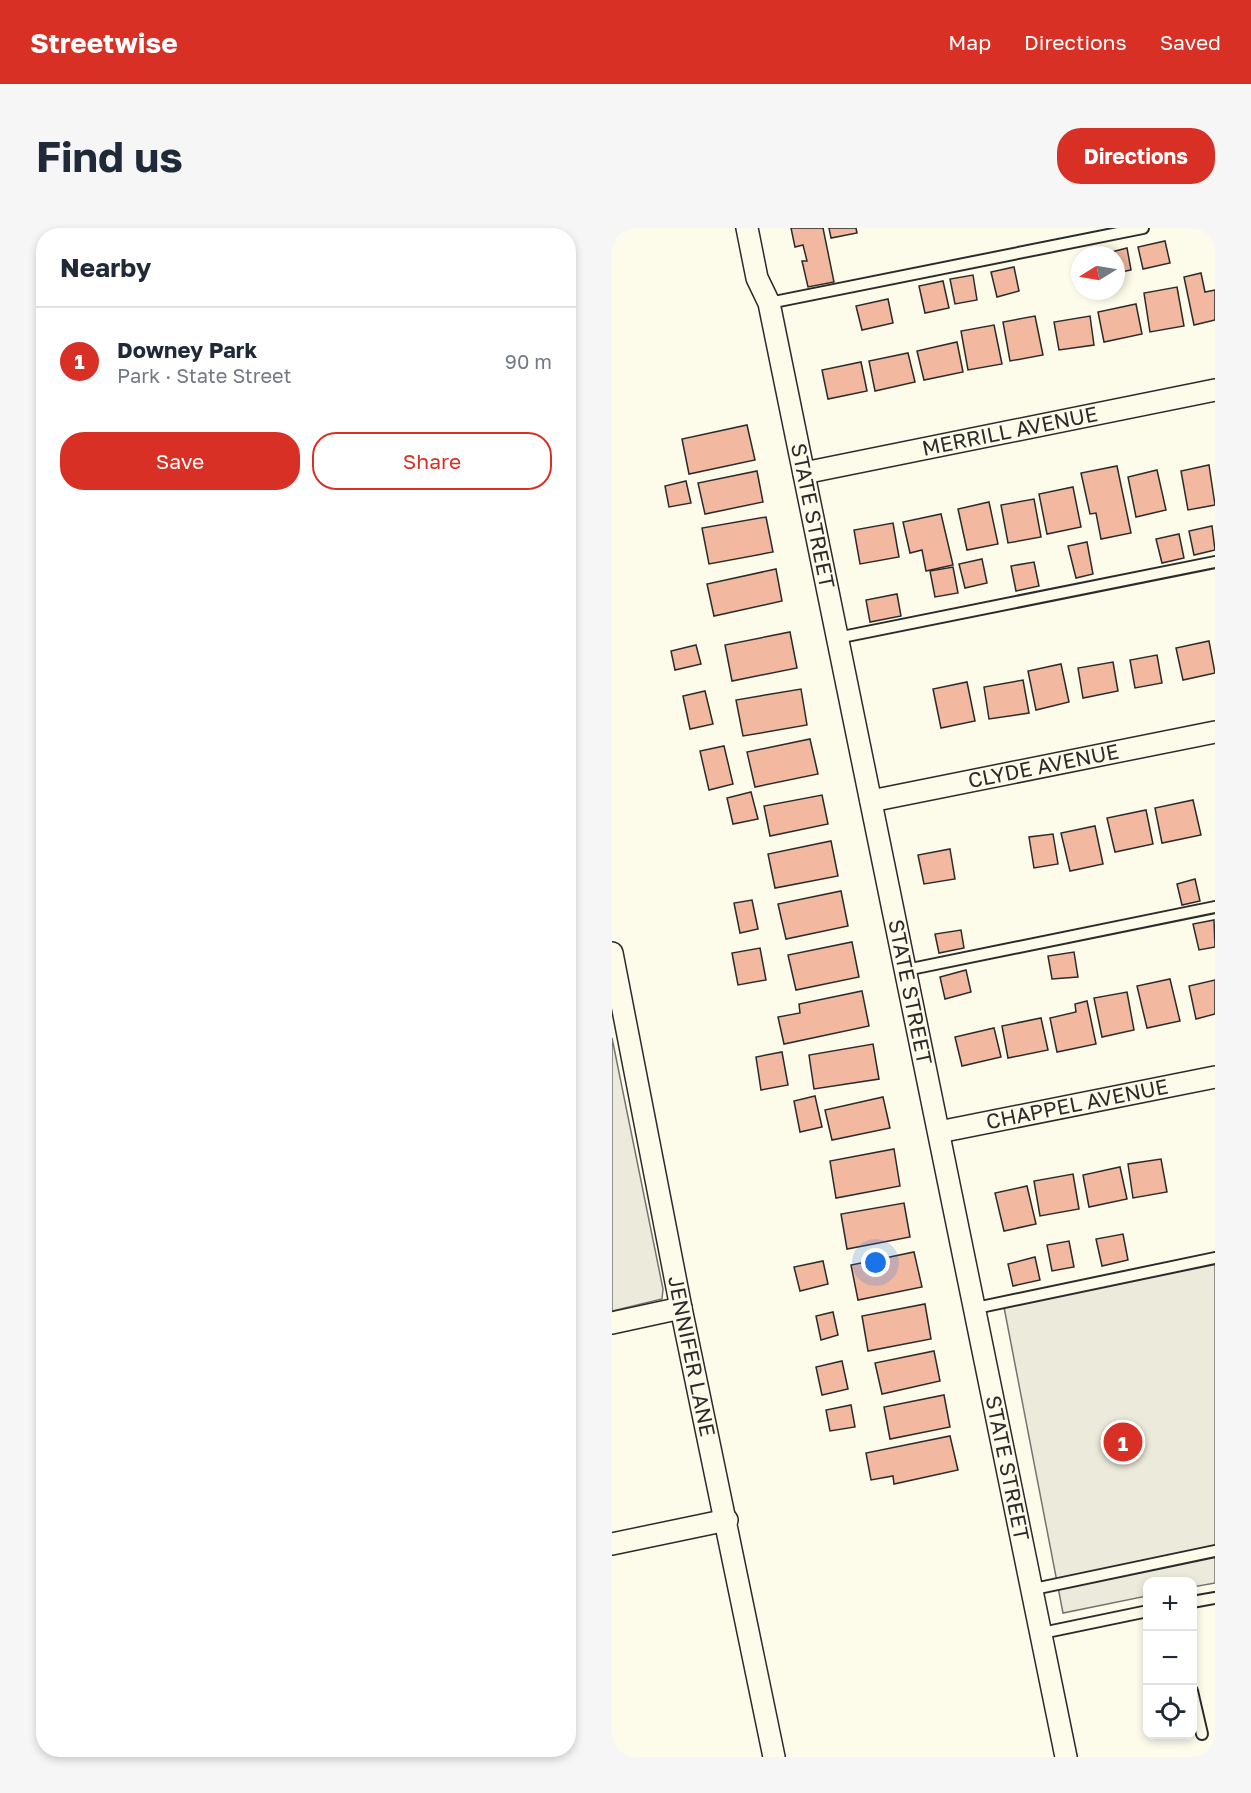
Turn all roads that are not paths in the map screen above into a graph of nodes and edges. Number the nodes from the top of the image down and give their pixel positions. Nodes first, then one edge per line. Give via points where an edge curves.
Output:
1 (747, 228) edge
2 (1143, 228) edge
3 (768, 303) junction
4 (1215, 390) edge
5 (804, 473) junction
6 (1215, 562) edge
7 (837, 638) junction
8 (1215, 732) edge
9 (871, 801) junction
10 (1215, 907) edge
11 (612, 953) edge
12 (906, 970) junction
13 (1215, 1077) edge
14 (939, 1132) junction
15 (1215, 1258) edge
16 (681, 1308) junction
17 (976, 1308) junction
18 (612, 1323) edge
19 (727, 1520) junction
20 (612, 1544) edge
21 (1215, 1551) edge
22 (1034, 1589) junction
23 (1215, 1598) edge
24 (1197, 1601) edge
25 (1143, 1612) edge
26 (1042, 1633) junction
27 (1197, 1713) edge
28 (1202, 1734) dead end
29 (774, 1757) edge
30 (1066, 1757) edge

1 - 3 street, STATE STREET via 757,278
2 - 3 lane
3 - 5 street, STATE STREET
4 - 5 street, MERRILL AVENUE
5 - 7 street, STATE STREET
6 - 7 lane
7 - 9 street, STATE STREET
8 - 9 street, CLYDE AVENUE
9 - 12 street, STATE STREET
10 - 12 lane
11 - 16 street, JENNIFER LANE
12 - 14 street, STATE STREET
13 - 14 street, CHAPPEL AVENUE
14 - 17 street, STATE STREET
15 - 17 lane
16 - 18 street
16 - 19 street, JENNIFER LANE
17 - 22 street, STATE STREET
19 - 20 street
19 - 29 street, JENNIFER LANE
21 - 22 lane
22 - 26 street, STATE STREET
23 - 24 lane
25 - 26 lane
26 - 30 street, STATE STREET
27 - 28 lane

